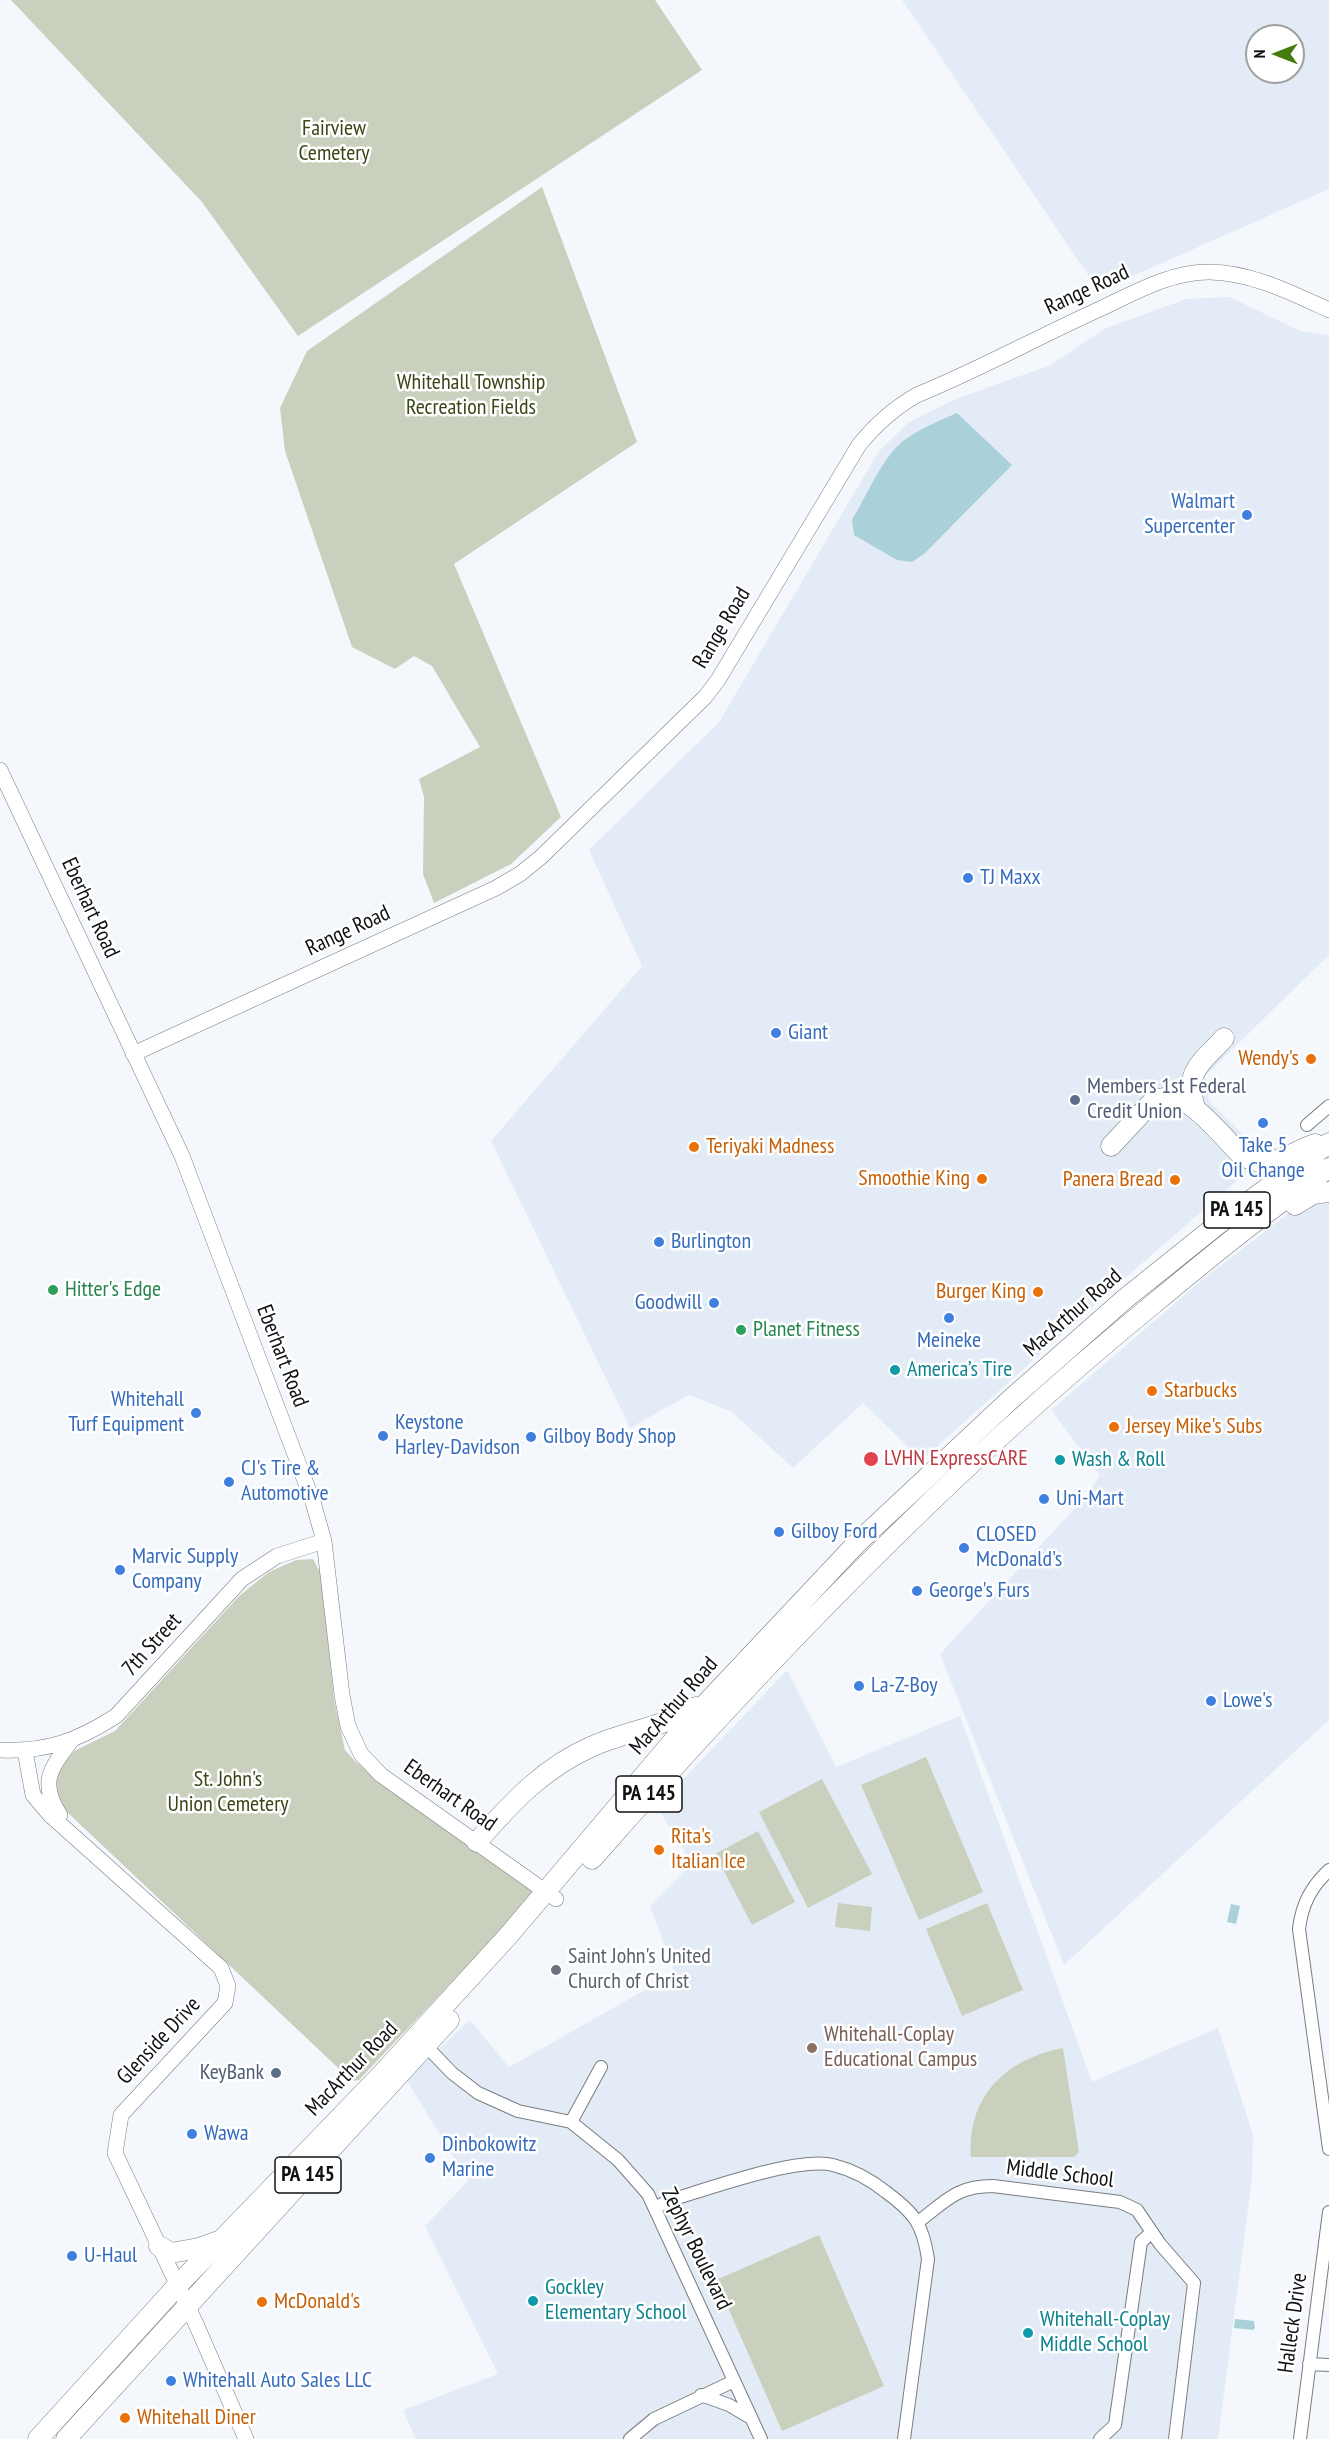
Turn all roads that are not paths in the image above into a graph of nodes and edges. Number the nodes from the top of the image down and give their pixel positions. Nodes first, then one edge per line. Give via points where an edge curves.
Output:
1 (1329, 310) edge
2 (0, 770) edge
3 (1224, 1038) dead end
4 (133, 1054) junction
5 (1329, 1106) edge
6 (1194, 1108) junction
7 (1307, 1125) dead end
8 (1329, 1141) edge
9 (1111, 1146) dead end
10 (1329, 1168) edge
11 (1329, 1192) edge
12 (1248, 1227) junction
13 (324, 1541) junction
14 (721, 1686) junction
15 (71, 1741) junction
16 (0, 1750) edge
17 (25, 1751) junction
18 (65, 1829) junction
19 (477, 1842) junction
20 (1329, 1870) edge
21 (552, 1895) junction
22 (426, 2046) junction
23 (1323, 2065) edge
24 (600, 2067) dead end
25 (572, 2122) junction
26 (1329, 2149) edge
27 (656, 2207) junction
28 (1329, 2213) edge
29 (918, 2222) junction
30 (1152, 2232) junction
31 (222, 2240) junction
32 (159, 2247) junction
33 (177, 2286) junction
34 (188, 2307) junction
35 (1309, 2364) junction
36 (1329, 2365) edge
37 (734, 2380) junction
38 (701, 2396) junction
39 (752, 2418) junction
40 (38, 2439) edge
41 (66, 2439) edge
42 (246, 2439) edge
43 (630, 2439) edge
44 (761, 2439) edge
45 (904, 2439) edge
46 (1100, 2439) edge
47 (1174, 2439) edge
48 (1300, 2439) edge

1 - 4 street, Range Road via 1244,276 1209,272 1178,275 899,405 859,445 705,697 541,857 496,888
2 - 4 street, Eberhart Road
3 - 6 highway via 1193,1073 1190,1085
4 - 13 street, Eberhart Road via 182,1156 313,1502
5 - 7 street
6 - 8 highway via 1241,1155 1259,1163
6 - 9 highway via 1173,1097 1156,1101
8 - 14 highway, MacArthur Road / PA 145 via 1171,1261 1011,1399 858,1542
10 - 12 highway, MacArthur Road / PA 145
11 - 12 highway via 1307,1197 1269,1223
12 - 21 highway, MacArthur Road / PA 145 via 1112,1336 882,1547
13 - 15 street, 7th Street via 277,1556 242,1579 116,1716
13 - 19 street, Eberhart Road via 342,1695 353,1740 381,1775
14 - 19 highway via 684,1714 592,1746 556,1766 529,1786
14 - 21 highway, MacArthur Road / PA 145
15 - 17 street, 7th Street
15 - 18 street via 47,1783 50,1800
16 - 17 street, 7th Street
17 - 18 street, Glenside Drive via 33,1795
18 - 32 street, Glenside Drive via 221,1968 228,1986 225,2003 121,2115 115,2153
19 - 21 street, Eberhart Road
20 - 23 street via 1305,1902 1299,1929
21 - 22 highway, MacArthur Road / PA 145
21 - 31 highway, MacArthur Road / PA 145
22 - 25 street, Zephyr Boulevard via 478,2093 518,2110
22 - 34 highway, MacArthur Road / PA 145
23 - 26 street
24 - 25 street
25 - 27 street, Zephyr Boulevard via 618,2160
27 - 29 street via 781,2169 817,2163 855,2172 874,2183 900,2202
27 - 37 street, Zephyr Boulevard
28 - 35 street, Halleck Drive
29 - 30 street, Middle School via 955,2194 973,2186 993,2186 1120,2202 1137,2210
29 - 45 street via 928,2259
30 - 46 street via 1141,2242 1115,2425
30 - 47 street, Middle School via 1194,2283
31 - 32 highway via 171,2253
31 - 33 highway, MacArthur Road / PA 145
32 - 33 street, Glenside Drive
33 - 34 street, Glenside Drive
33 - 40 highway, MacArthur Road / PA 145
34 - 41 highway, MacArthur Road / PA 145
34 - 42 street, Glenside Drive
35 - 36 street
35 - 48 street, Halleck Drive
37 - 38 street
37 - 39 street, Zephyr Boulevard
38 - 39 street
38 - 43 street via 654,2419
39 - 44 street, Zephyr Boulevard

